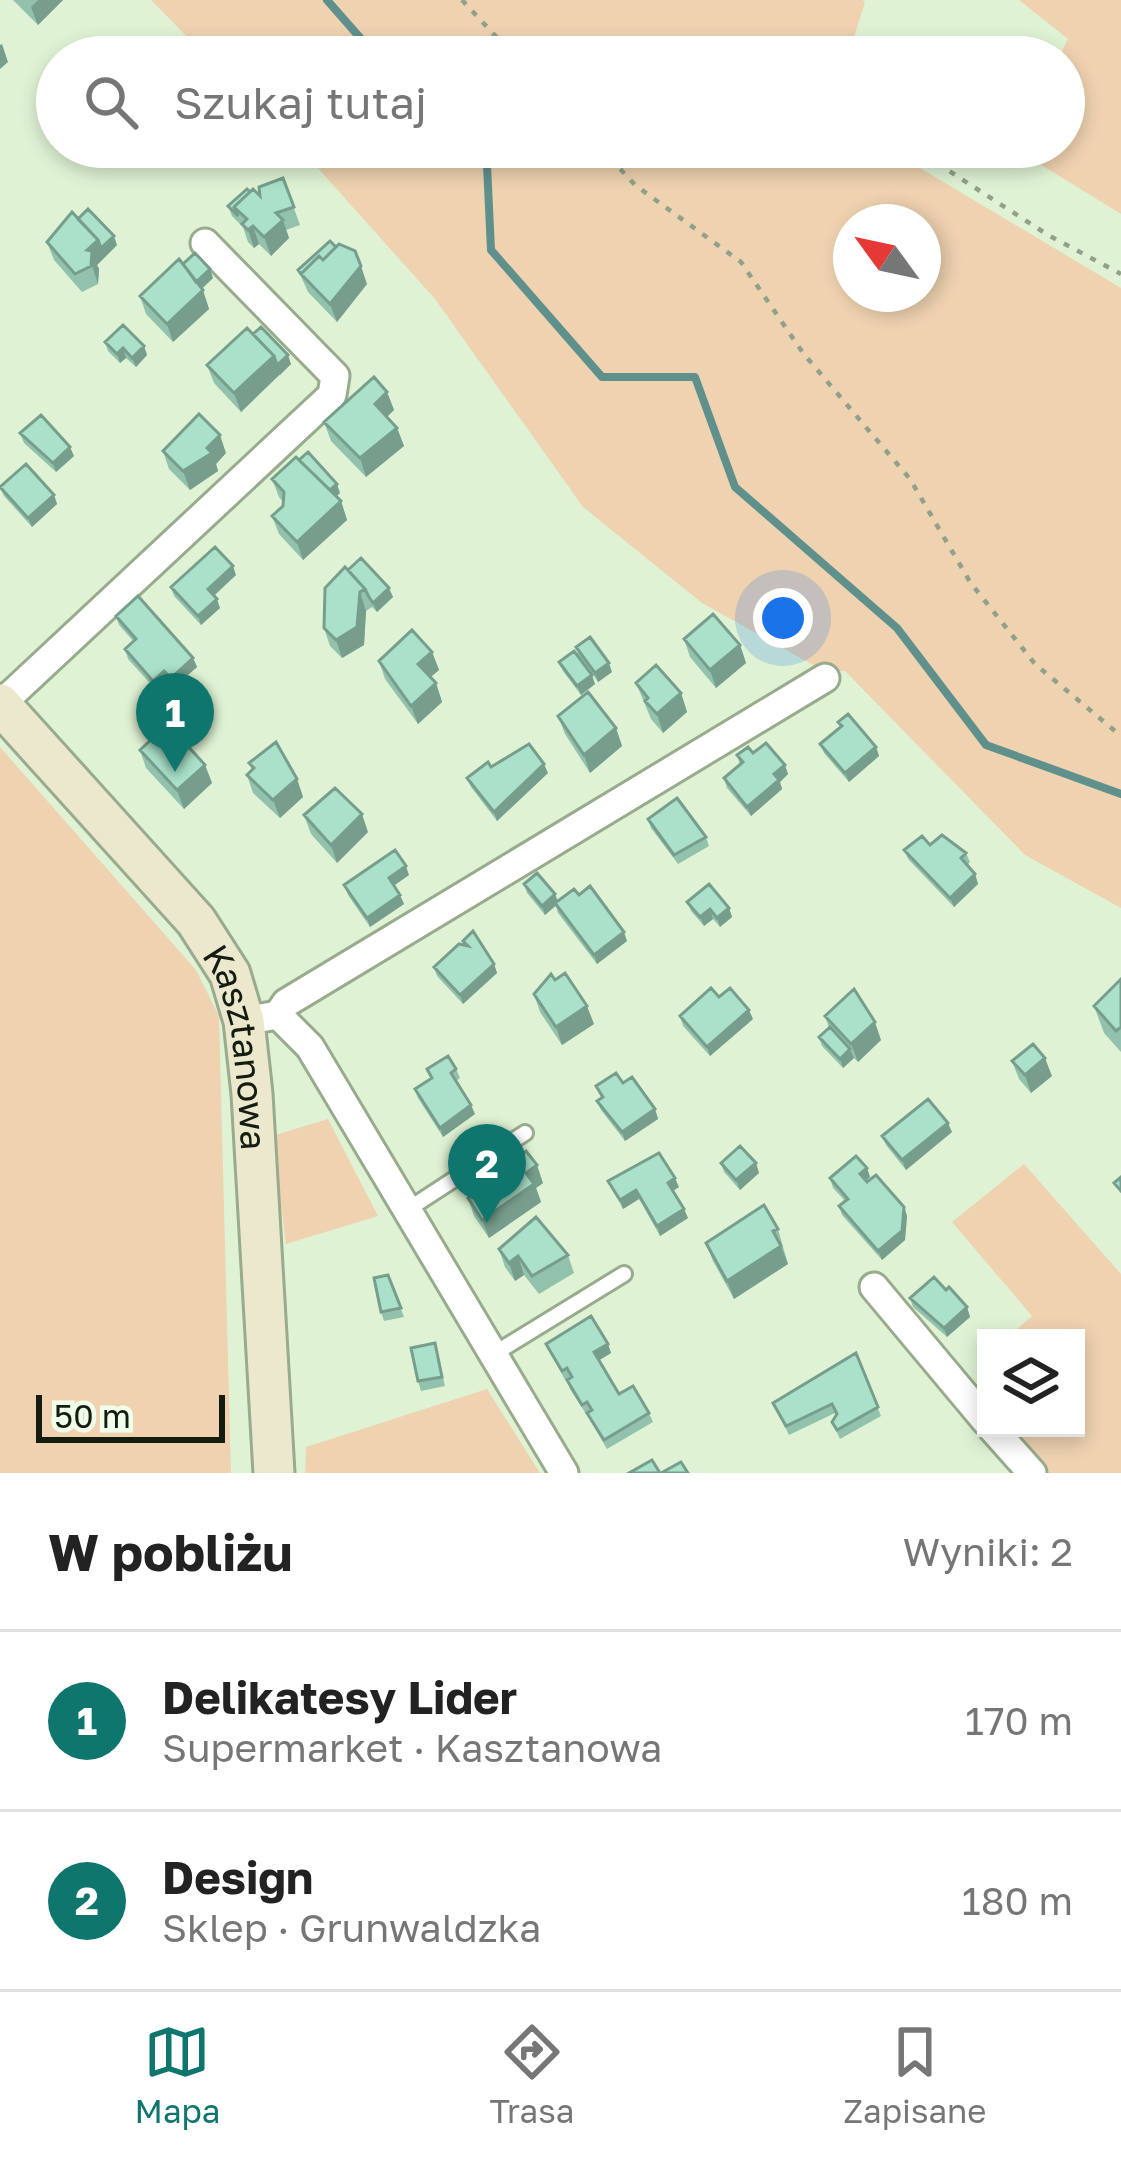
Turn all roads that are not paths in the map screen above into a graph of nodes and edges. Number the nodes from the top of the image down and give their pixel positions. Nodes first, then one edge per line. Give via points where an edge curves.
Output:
1 (206, 243) dead end
2 (825, 678) dead end
3 (0, 705) edge
4 (261, 1018) junction
5 (525, 1133) dead end
6 (404, 1212) junction
7 (624, 1274) dead end
8 (874, 1287) dead end
9 (492, 1355) junction
10 (977, 1410) edge
11 (1000, 1437) edge
12 (274, 1473) edge
13 (564, 1473) edge
14 (1032, 1473) edge

1 - 3 street, Kasztanowa via 334,376 332,395
2 - 4 street, Kasztanowa
3 - 4 street, Kasztanowa via 196,921
4 - 6 street via 310,1047
4 - 12 street, Kasztanowa
5 - 6 lane
6 - 9 street
7 - 9 lane
8 - 10 street
9 - 13 street
11 - 14 street

